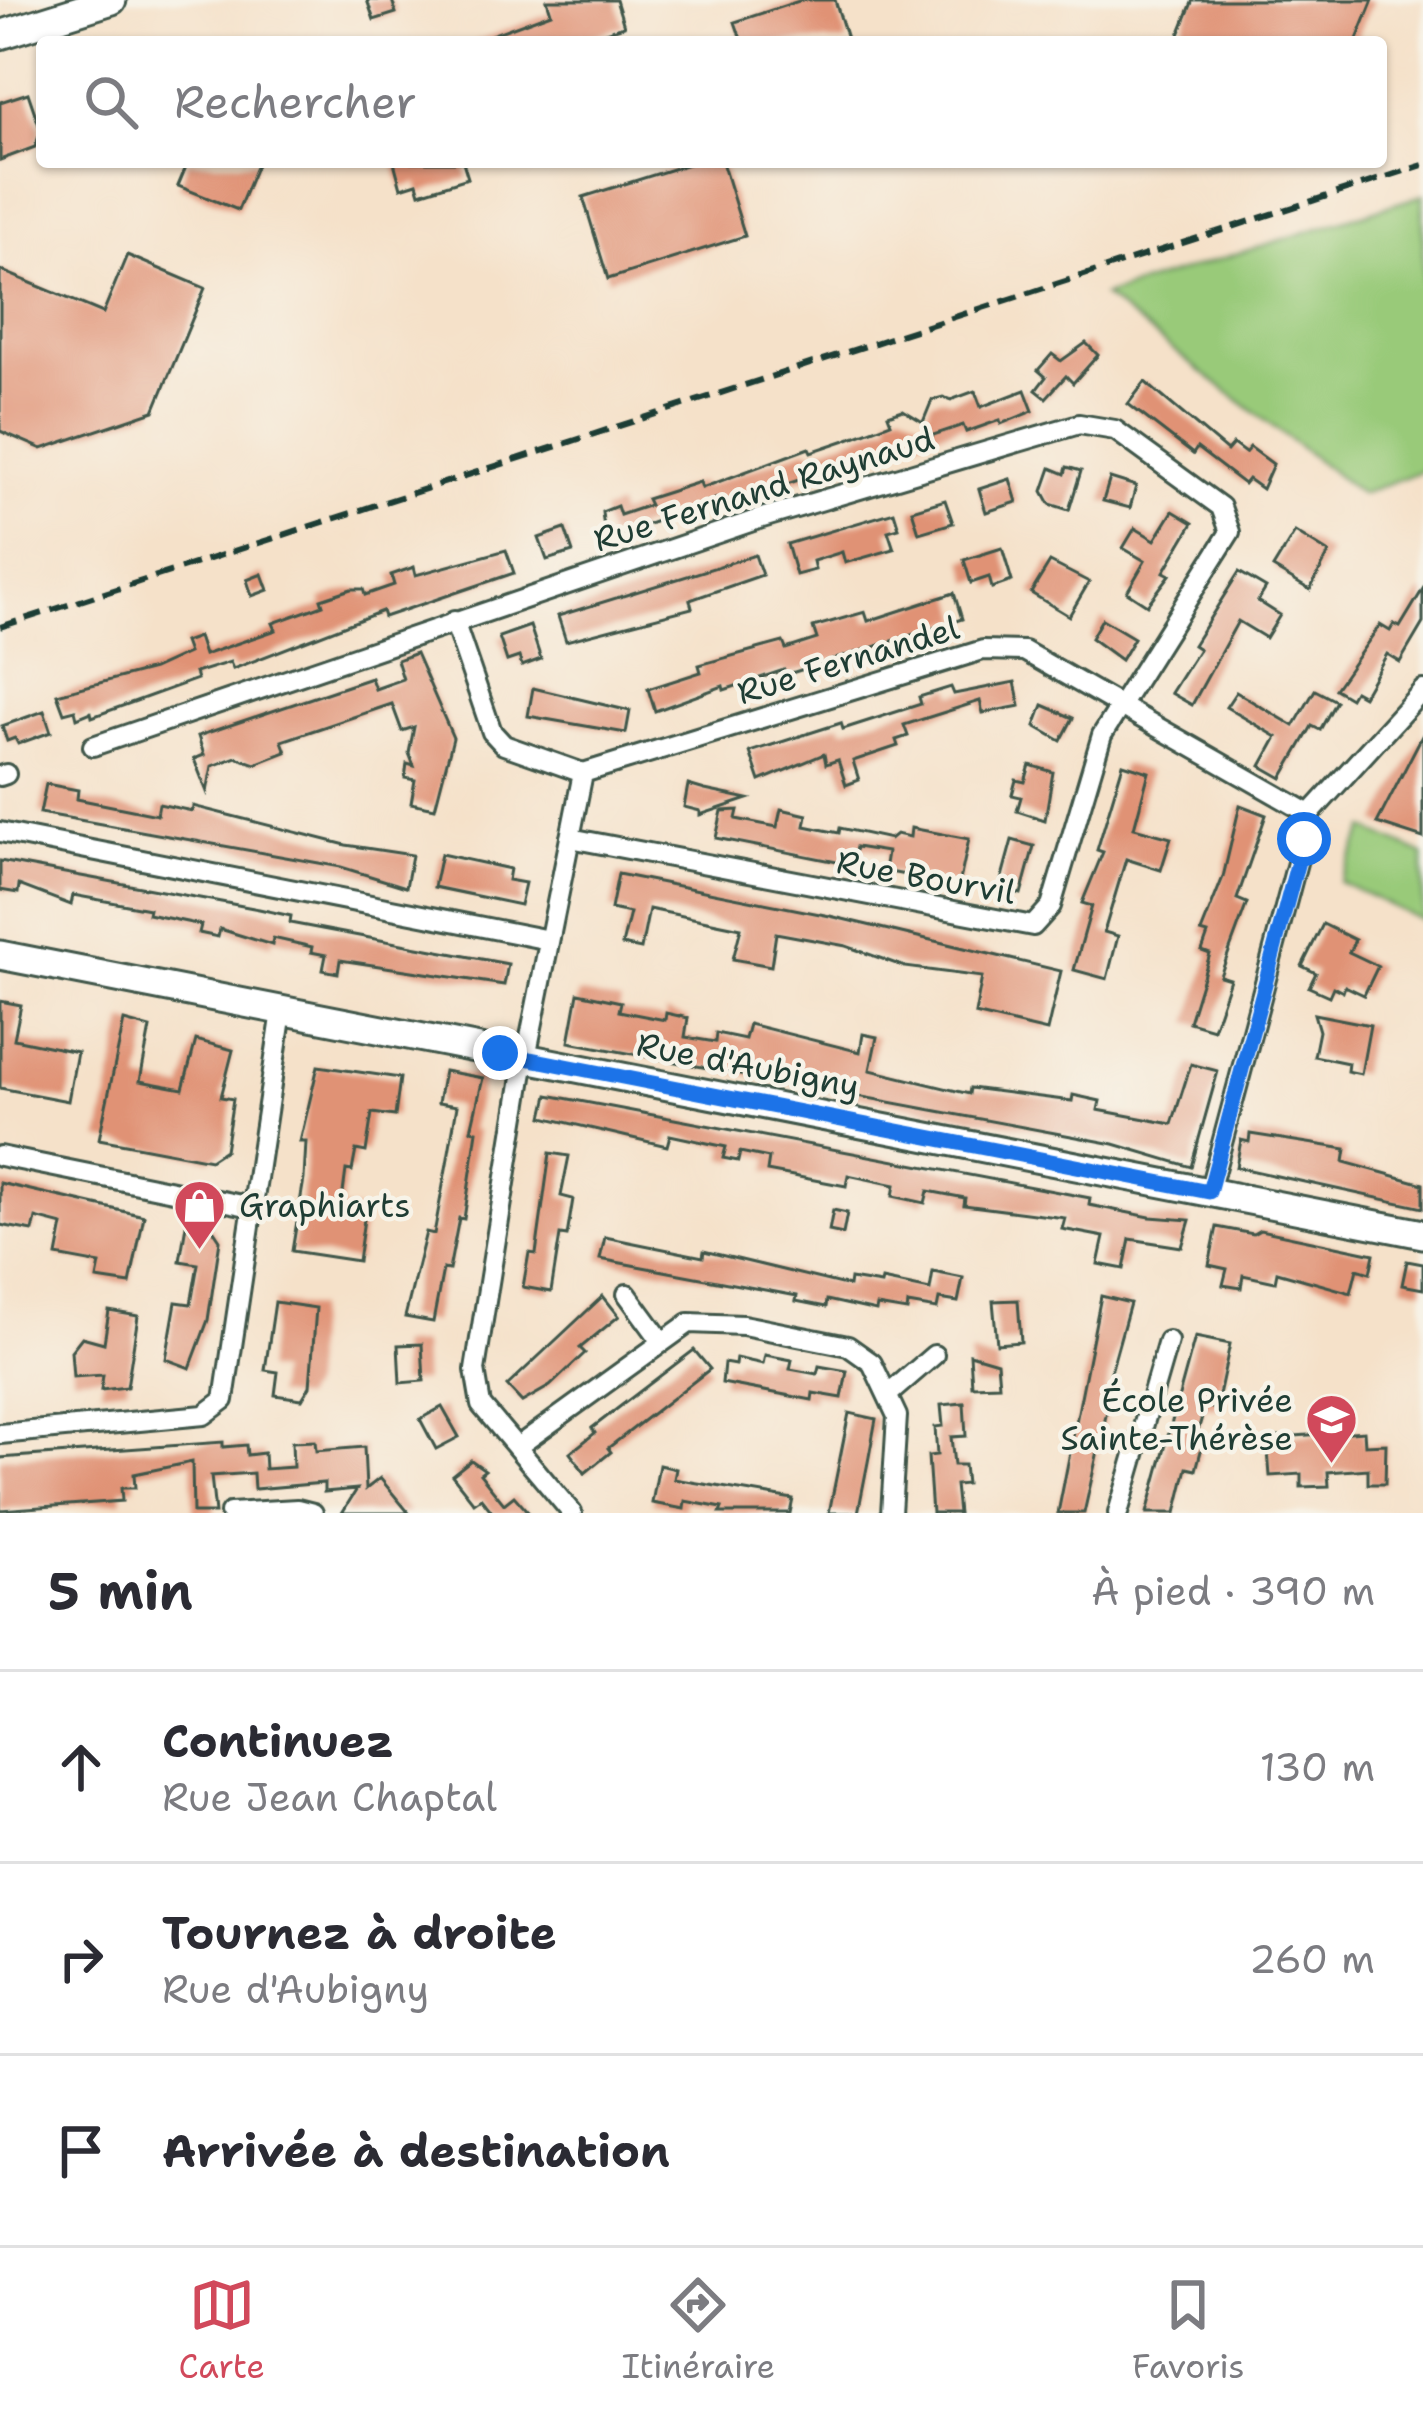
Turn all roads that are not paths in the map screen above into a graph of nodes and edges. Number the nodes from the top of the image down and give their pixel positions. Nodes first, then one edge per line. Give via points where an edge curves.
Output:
1 (112, 0) edge
2 (0, 35) edge
3 (454, 621) junction
4 (1423, 690) edge
5 (1120, 703) junction
6 (93, 746) dead end
7 (583, 772) junction
8 (1310, 814) junction
9 (0, 832) edge
10 (570, 838) junction
11 (549, 940) junction
12 (0, 950) edge
13 (282, 1011) junction
14 (526, 1057) junction
15 (0, 1156) edge
16 (1209, 1192) junction
17 (252, 1207) junction
18 (1423, 1234) edge
19 (627, 1294) dead end
20 (660, 1339) junction
21 (1168, 1341) dead end
22 (934, 1355) dead end
23 (890, 1394) junction
24 (0, 1434) edge
25 (517, 1447) junction
26 (230, 1513) edge
27 (313, 1513) edge
28 (572, 1513) edge
29 (892, 1513) edge
30 (1118, 1513) edge

1 - 2 main road
3 - 5 street, Rue Fernand Raynaud via 1079,424 1115,430 1222,507 1230,532
3 - 6 street, Rue Fernand Raynaud
3 - 7 street via 492,732 504,745
4 - 8 street
5 - 7 street, Rue Fernandel via 1024,651 983,650
5 - 8 street, Rue Fernandel
5 - 10 street, Rue Bourvil via 1102,735 1052,907 1033,926
7 - 10 street
8 - 16 street
9 - 11 street
10 - 11 street
11 - 14 street
12 - 13 main road, Rue d'Aubigny
13 - 14 main road, Rue d'Aubigny
13 - 17 street
14 - 16 main road, Rue d'Aubigny
14 - 25 street via 475,1370 481,1405
15 - 17 street
16 - 18 main road, Rue d'Aubigny
17 - 24 street via 219,1407 204,1415
19 - 20 street
20 - 23 street via 688,1323 715,1322 848,1346 872,1363
20 - 25 street
21 - 30 street
22 - 23 street
23 - 29 street via 898,1454
25 - 28 street
26 - 27 street

